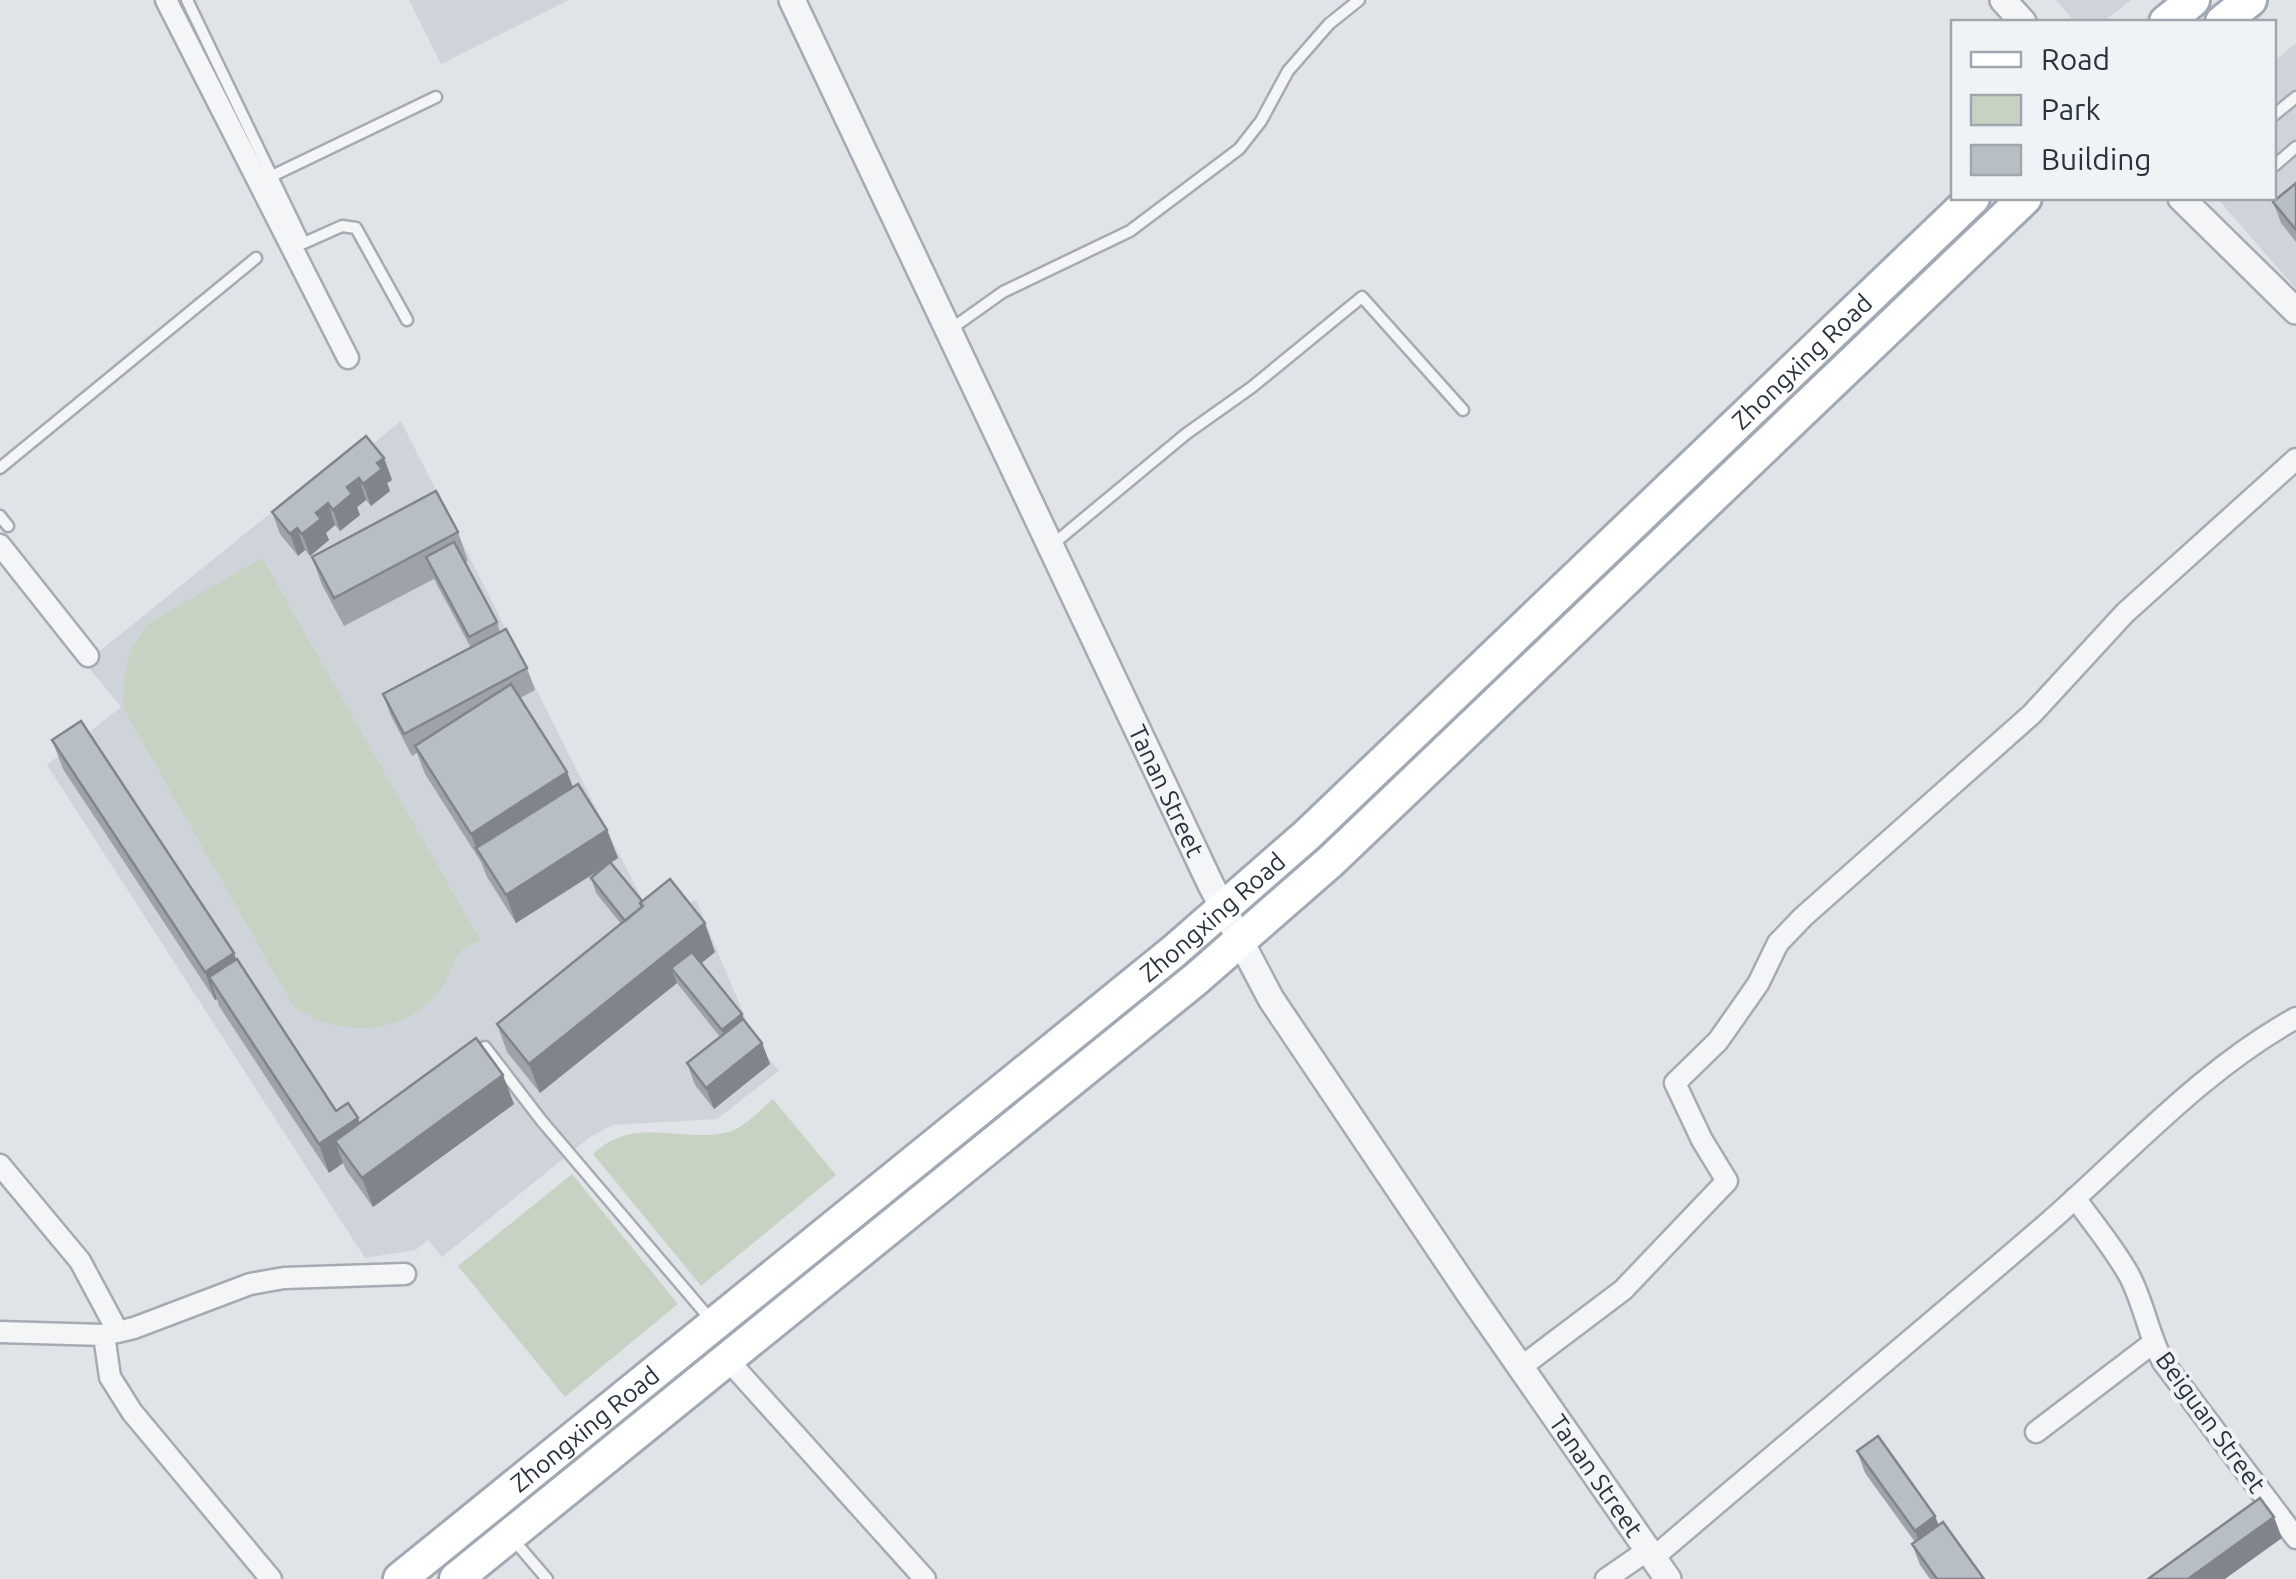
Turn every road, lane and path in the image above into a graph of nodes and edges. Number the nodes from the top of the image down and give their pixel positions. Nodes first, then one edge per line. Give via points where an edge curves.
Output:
1 (166, 0) edge
2 (188, 0) edge
3 (792, 0) edge
4 (1359, 0) edge
5 (2003, 0) edge
6 (2193, 0) edge
7 (2250, 0) edge
8 (2021, 20) edge
9 (2168, 20) edge
10 (2225, 20) edge
11 (436, 97) dead end
12 (2296, 97) edge
13 (2276, 113) edge
14 (2296, 148) edge
15 (2276, 164) edge
16 (272, 176) junction
17 (1970, 200) edge
18 (2023, 200) edge
19 (2183, 200) edge
20 (256, 258) dead end
21 (2296, 312) edge
22 (407, 320) dead end
23 (949, 330) junction
24 (348, 358) dead end
25 (1463, 410) dead end
26 (2296, 459) edge
27 (0, 468) edge
28 (3, 529) edge
29 (1051, 546) junction
30 (88, 656) dead end
31 (1223, 908) junction
32 (1240, 940) junction
33 (2296, 1018) edge
34 (485, 1047) edge
35 (0, 1165) edge
36 (2075, 1198) junction
37 (405, 1274) dead end
38 (714, 1324) junction
39 (0, 1332) edge
40 (111, 1334) junction
41 (2153, 1343) junction
42 (727, 1359) junction
43 (1521, 1367) junction
44 (2036, 1432) dead end
45 (510, 1535) junction
46 (2296, 1538) edge
47 (1656, 1562) edge
48 (271, 1579) edge
49 (400, 1579) edge
50 (456, 1579) edge
51 (547, 1579) edge
52 (925, 1579) edge
53 (1606, 1579) edge

1 - 24 street
2 - 16 lane
3 - 23 street, Tanan Street
4 - 23 lane via 1288,71 1239,149 1130,231 1002,292
5 - 8 street
6 - 9 main road
7 - 10 main road
11 - 16 lane
12 - 13 lane
14 - 15 lane
16 - 22 lane via 304,243 342,226 362,234
17 - 31 main road, Zhongxing Road
18 - 32 main road, Zhongxing Road via 1331,861
19 - 21 street
20 - 27 lane
23 - 29 street, Tanan Street
25 - 29 lane via 1362,297
26 - 43 street via 2125,613 2032,714 1778,943 1718,1041 1675,1083 1727,1180 1623,1290
28 - 30 street
29 - 31 street, Tanan Street
31 - 32 street, Tanan Street
31 - 38 main road, Zhongxing Road
32 - 42 main road, Zhongxing Road
32 - 43 street, Tanan Street via 1271,999
33 - 36 street via 2192,1092
34 - 38 lane
35 - 40 street via 80,1261
36 - 41 street, Beiguan Street via 2128,1272
36 - 47 street
37 - 40 street via 250,1284
38 - 49 main road, Zhongxing Road
39 - 40 street
40 - 48 street via 110,1377 132,1412
41 - 44 street
41 - 46 street, Beiguan Street
42 - 45 main road, Zhongxing Road
42 - 52 street
43 - 47 street, Tanan Street
45 - 50 main road, Zhongxing Road
45 - 51 lane
47 - 53 street

